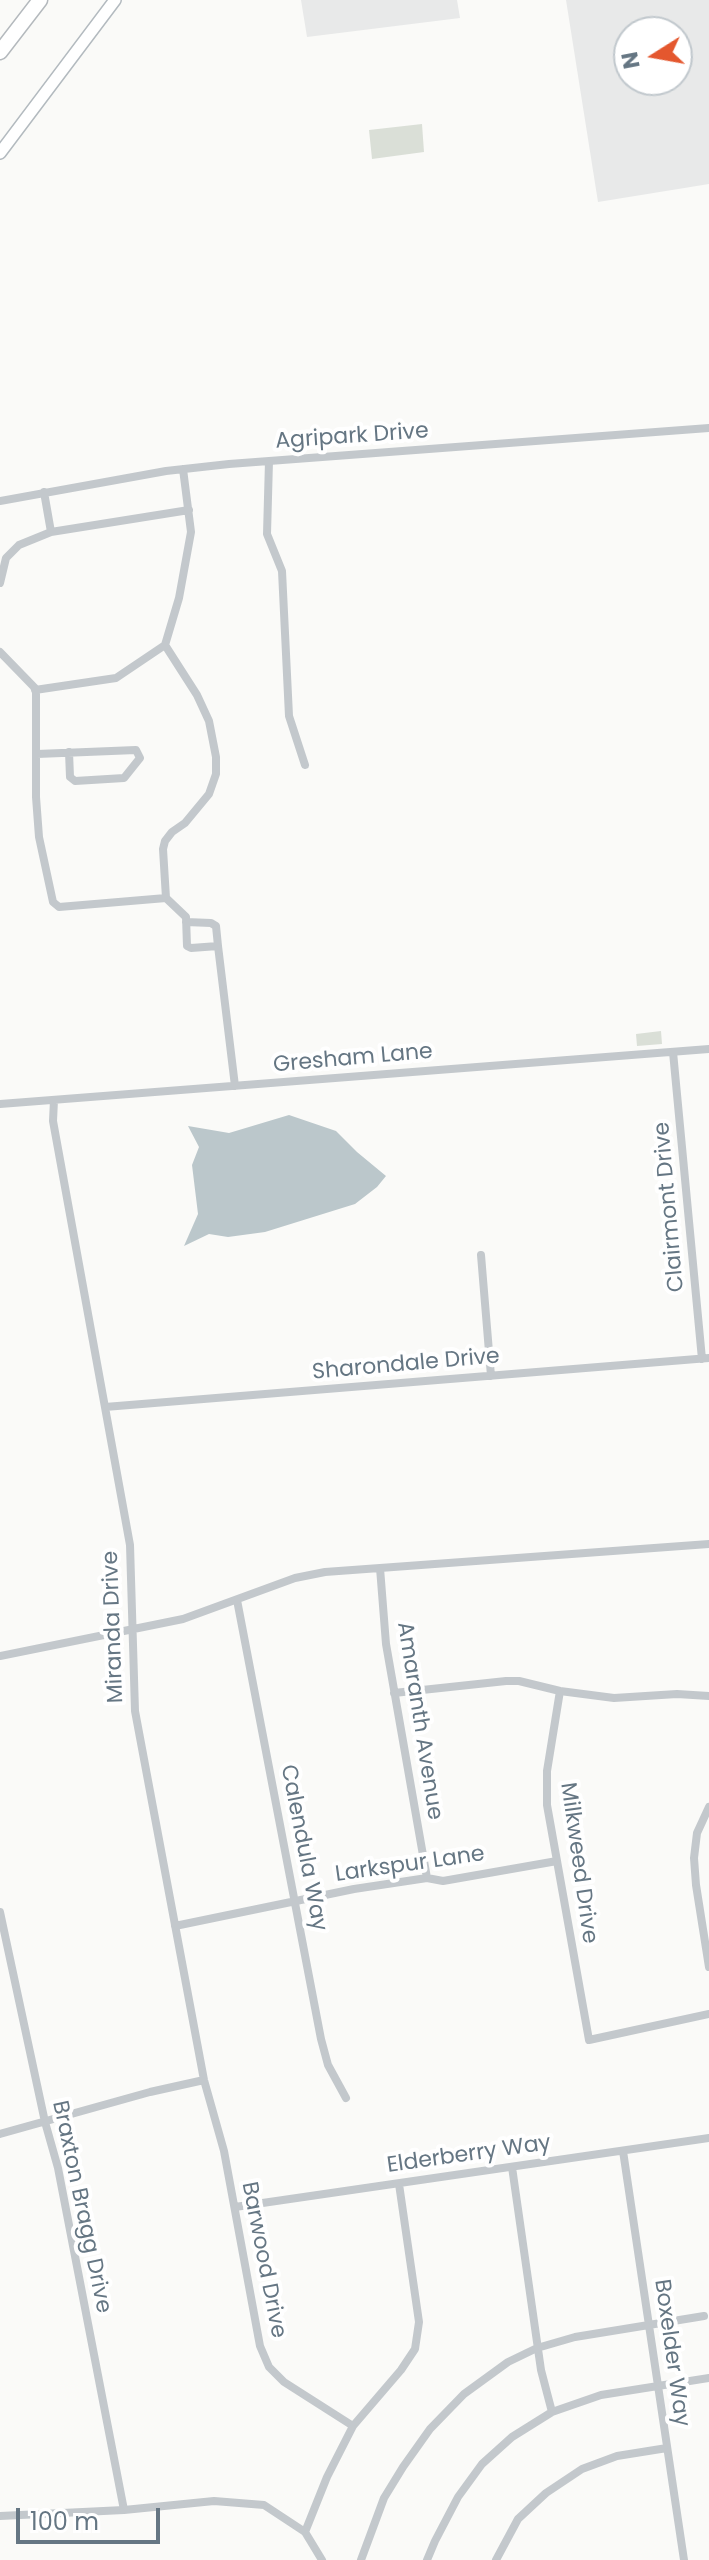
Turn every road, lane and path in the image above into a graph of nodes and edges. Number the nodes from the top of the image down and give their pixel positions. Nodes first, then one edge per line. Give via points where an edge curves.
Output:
1 (40, 0) edge
2 (115, 0) edge
3 (0, 52) edge
4 (0, 153) edge
5 (709, 428) edge
6 (269, 461) junction
7 (183, 469) junction
8 (44, 492) junction
9 (0, 501) edge
10 (189, 510) junction
11 (51, 532) junction
12 (0, 583) edge
13 (165, 645) junction
14 (0, 652) edge
15 (35, 690) junction
16 (69, 752) junction
17 (37, 754) junction
18 (305, 765) dead end
19 (166, 898) junction
20 (186, 922) junction
21 (218, 946) junction
22 (709, 1049) edge
23 (673, 1052) junction
24 (235, 1086) junction
25 (54, 1100) junction
26 (0, 1104) edge
27 (481, 1255) dead end
28 (706, 1359) edge
29 (491, 1376) junction
30 (105, 1407) junction
31 (709, 1544) edge
32 (380, 1568) junction
33 (237, 1600) junction
34 (133, 1630) junction
35 (0, 1656) edge
36 (560, 1691) junction
37 (394, 1693) junction
38 (709, 1696) edge
39 (709, 1807) edge
40 (557, 1861) junction
41 (427, 1878) junction
42 (295, 1901) junction
43 (0, 1912) edge
44 (175, 1926) junction
45 (709, 1967) edge
46 (709, 2014) edge
47 (204, 2080) junction
48 (346, 2098) dead end
49 (45, 2122) junction
50 (0, 2134) edge
51 (709, 2138) edge
52 (224, 2151) joint
53 (623, 2151) junction
54 (512, 2167) junction
55 (399, 2184) junction
56 (235, 2207) junction
57 (704, 2316) dead end
58 (649, 2324) junction
59 (537, 2348) junction
60 (709, 2378) edge
61 (658, 2386) junction
62 (552, 2412) junction
63 (353, 2426) junction
64 (667, 2448) junction
65 (124, 2510) junction
66 (0, 2516) edge
67 (305, 2532) junction
68 (322, 2560) edge
69 (361, 2560) edge
70 (427, 2560) edge
71 (496, 2560) edge
72 (684, 2560) edge

1 - 3 highway
2 - 4 street
5 - 6 street, Agripark Drive
6 - 7 street, Agripark Drive
6 - 18 street via 267,534 282,571 289,716
7 - 8 street, Agripark Drive
7 - 10 street
8 - 9 street, Agripark Drive
8 - 11 street
10 - 11 street
10 - 13 street via 190,541
11 - 12 street via 19,545 6,558
13 - 15 street via 116,678
13 - 19 street via 209,721 216,757 209,794 165,841
14 - 15 street
15 - 17 street
16 - 16 street via 136,750 140,758 124,778 75,781 70,777
16 - 17 street
17 - 19 street via 39,837 53,902 59,907
19 - 20 street
20 - 21 street via 216,926
20 - 21 street via 187,946
21 - 24 street
22 - 23 street, Gresham Lane
23 - 24 street, Gresham Lane
23 - 28 street, Clairmont Drive
24 - 25 street, Gresham Lane
25 - 26 street, Gresham Lane
25 - 30 street, Miranda Drive via 53,1121
27 - 29 street
28 - 29 street, Sharondale Drive
29 - 30 street, Sharondale Drive
30 - 34 street, Miranda Drive via 130,1545
31 - 32 street
32 - 33 street via 295,1578
32 - 37 street, Amaranth Avenue
33 - 34 street
33 - 42 street, Calendula Way
34 - 35 street
34 - 44 street, Miranda Drive via 135,1711
36 - 37 street via 506,1681
36 - 38 street via 628,1699
36 - 40 street, Milkweed Drive via 546,1790
37 - 41 street, Amaranth Avenue
39 - 45 street via 697,1833 694,1858
40 - 41 street, Larkspur Lane via 443,1881
40 - 46 street, Milkweed Drive via 589,2040
41 - 42 street, Larkspur Lane
42 - 44 street, Larkspur Lane
42 - 48 street, Calendula Way via 324,2052
43 - 49 street, Braxton Bragg Drive
44 - 47 street, Miranda Drive
47 - 49 street
47 - 52 street, Miranda Drive
49 - 50 street
49 - 65 street, Braxton Bragg Drive
51 - 53 street, Elderberry Way
52 - 56 street, Barwood Drive
53 - 54 street, Elderberry Way
53 - 58 street, Boxelder Way
54 - 55 street, Elderberry Way
54 - 59 street
55 - 56 street, Elderberry Way
55 - 63 street via 419,2322 415,2349
56 - 63 street, Barwood Drive via 260,2346 269,2367
57 - 58 street
58 - 59 street
58 - 61 street, Boxelder Way
59 - 62 street
59 - 69 street via 464,2394 430,2429 384,2498
60 - 61 street
61 - 62 street via 601,2395
61 - 64 street, Boxelder Way
62 - 70 street via 482,2464 458,2497
63 - 67 street
64 - 71 street via 617,2456 582,2469 518,2519
64 - 72 street, Boxelder Way
65 - 66 street
65 - 67 street via 214,2501 264,2505
67 - 68 street

